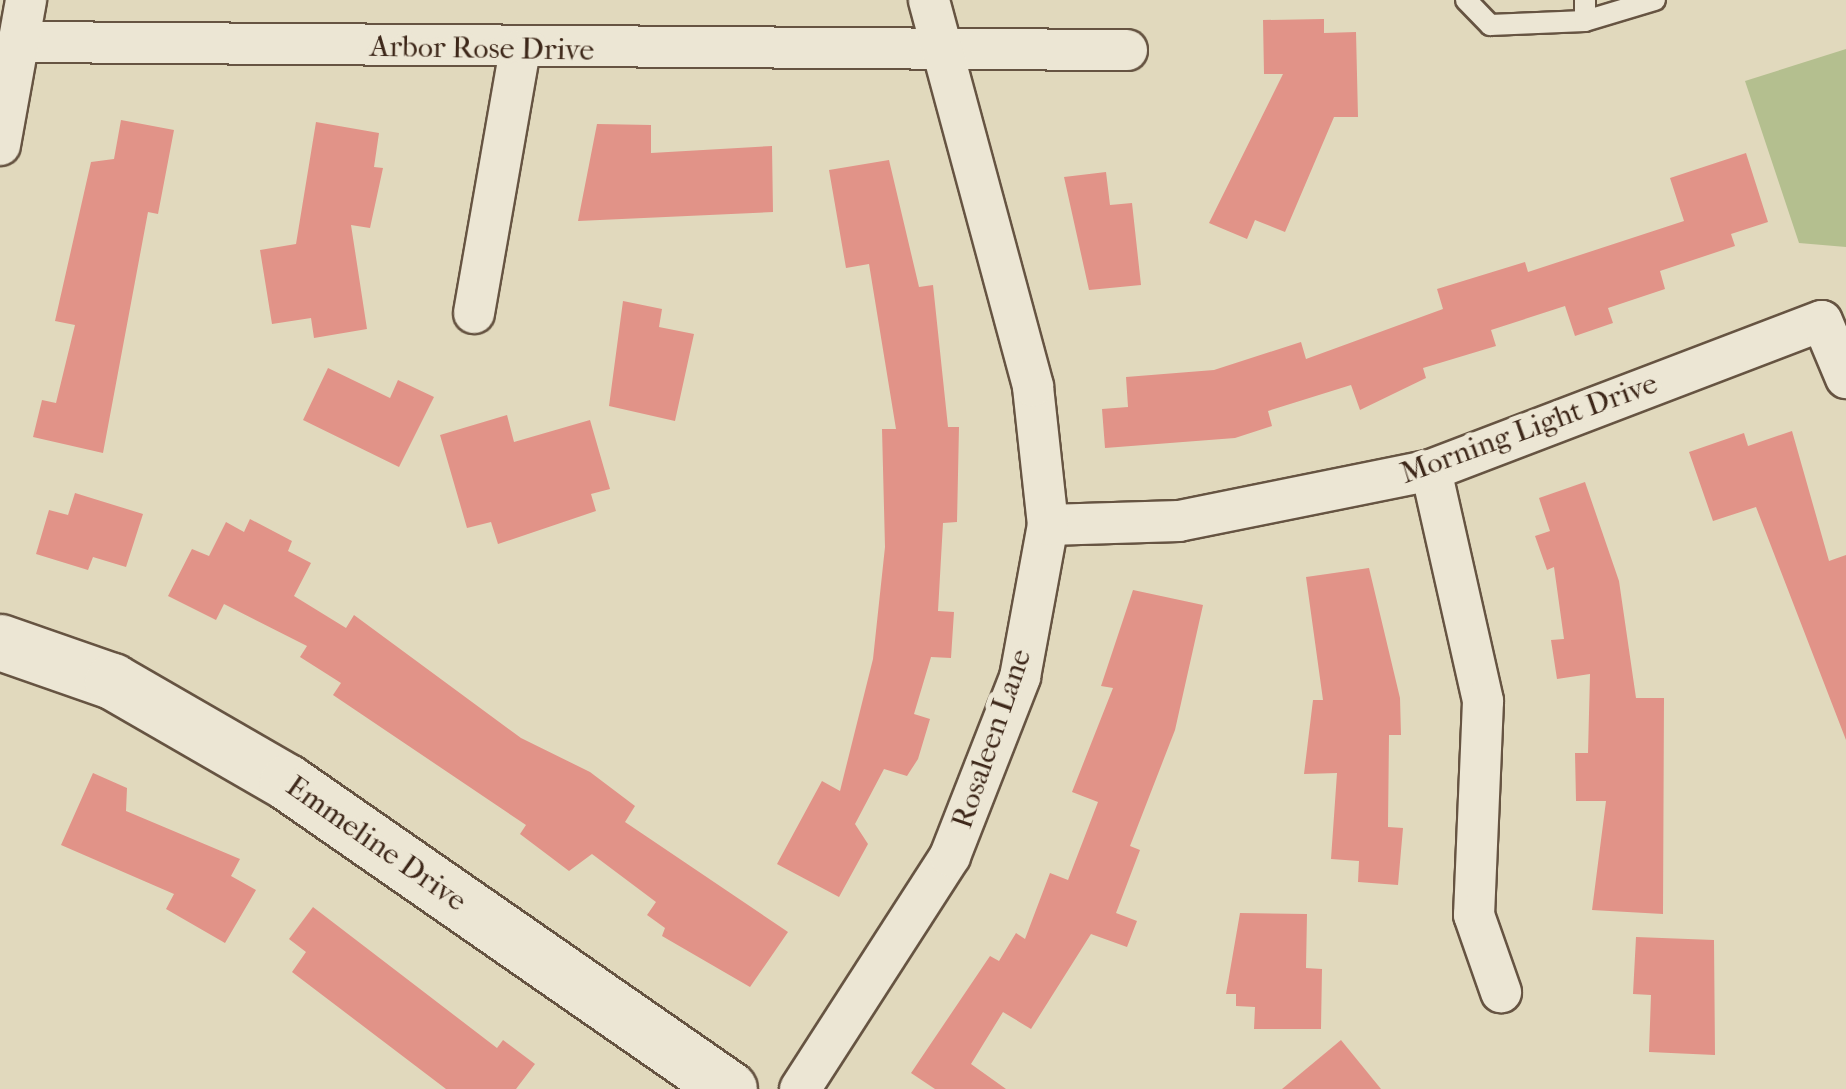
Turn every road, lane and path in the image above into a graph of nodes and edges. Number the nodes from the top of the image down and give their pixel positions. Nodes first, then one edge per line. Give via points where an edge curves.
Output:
1 (26, 0) edge
2 (929, 0) edge
3 (1466, 0) edge
4 (1654, 0) edge
5 (1585, 10) edge
6 (22, 42) junction
7 (520, 50) junction
8 (1126, 50) dead end
9 (941, 52) junction
10 (0, 145) edge
11 (474, 313) dead end
12 (1846, 378) edge
13 (1432, 470) junction
14 (1048, 526) junction
15 (0, 642) edge
16 (1501, 992) dead end
17 (730, 1089) edge
18 (800, 1089) edge

1 - 6 street
2 - 9 street, Rosaleen Lane
3 - 5 lane via 1490,25
4 - 5 lane
6 - 7 street, Arbor Rose Drive
6 - 10 street
7 - 9 street, Arbor Rose Drive
7 - 11 street
8 - 9 street, Arbor Rose Drive
9 - 14 street, Rosaleen Lane via 1033,386
12 - 13 street, Morning Light Drive via 1822,321
13 - 14 street, Morning Light Drive via 1179,520
13 - 16 street via 1483,700 1474,915
14 - 18 street, Rosaleen Lane via 1020,678 950,856
15 - 17 street, Emmeline Drive via 112,681 287,782

